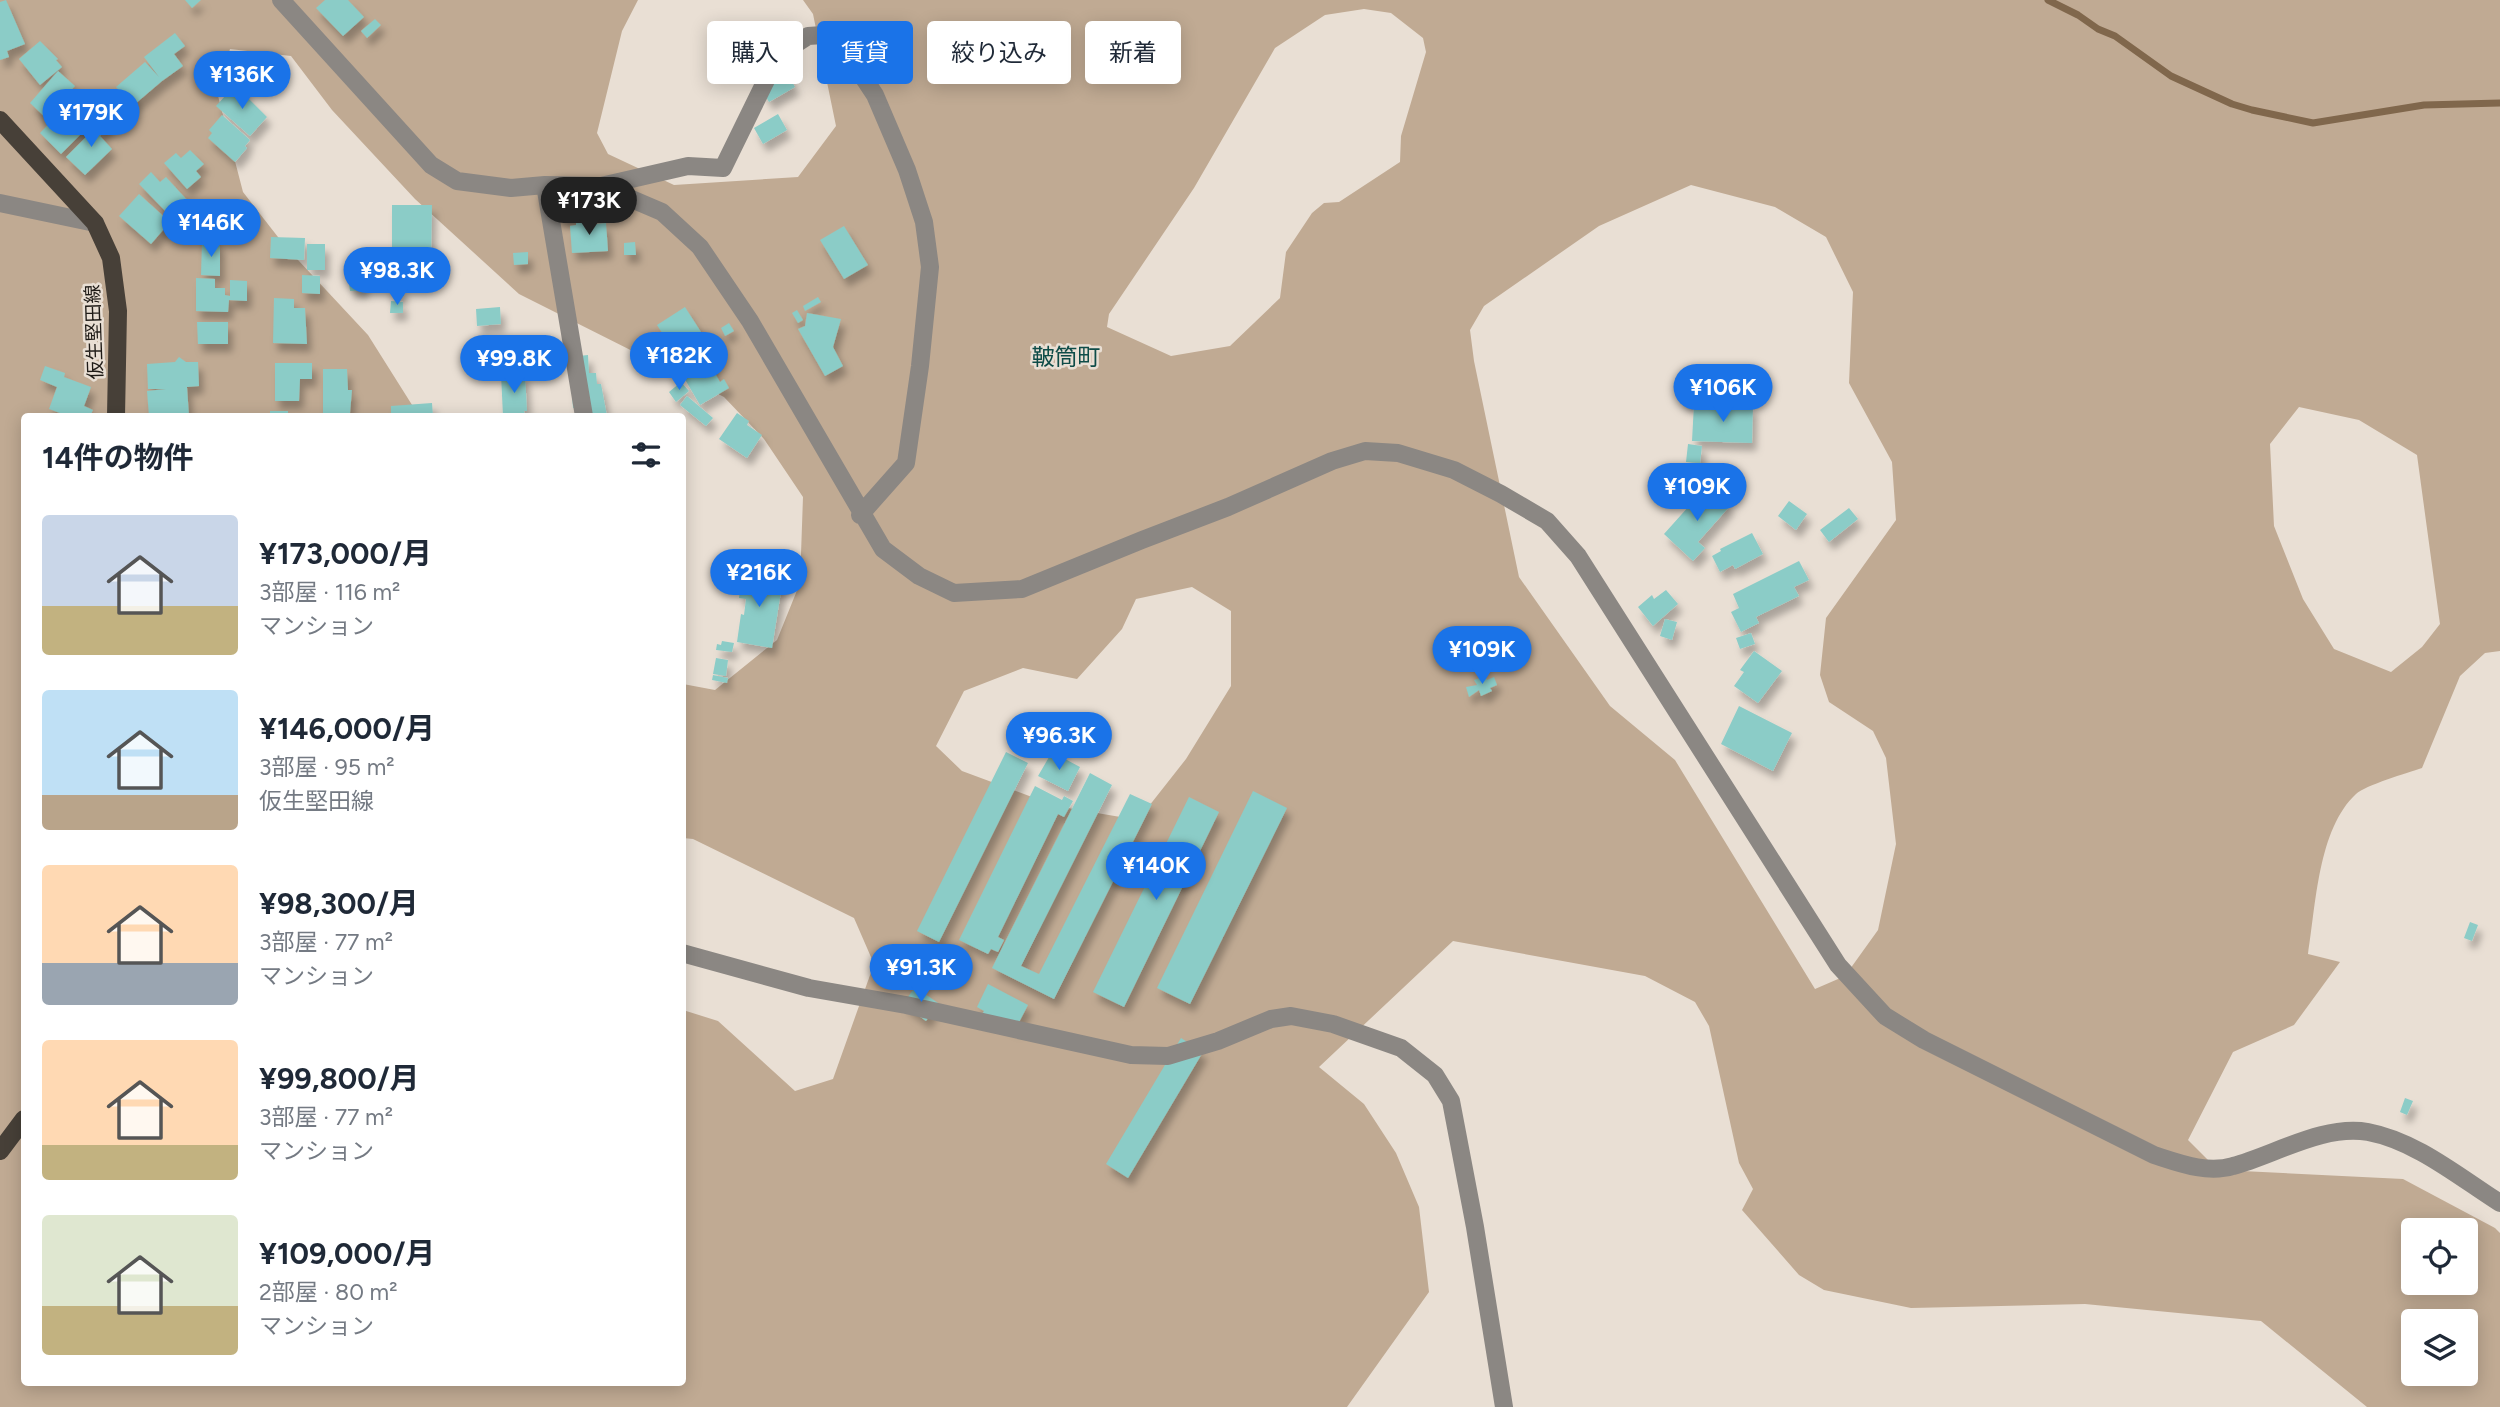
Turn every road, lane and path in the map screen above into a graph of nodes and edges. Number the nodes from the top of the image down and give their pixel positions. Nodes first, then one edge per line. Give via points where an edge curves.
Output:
1 (281, 0) edge
2 (0, 120) edge
3 (545, 185) junction
4 (601, 186) junction
5 (0, 203) edge
6 (95, 223) junction
7 (116, 413) edge
8 (583, 413) edge
9 (860, 514) junction
10 (686, 954) edge
11 (21, 1123) edge
12 (0, 1151) edge
13 (2500, 1203) edge
14 (1504, 1407) edge

1 - 3 street via 432,165 457,181 511,188
2 - 6 main road, 仮生堅田線
3 - 4 street
3 - 8 street
4 - 9 street via 662,212 700,247 750,321
4 - 9 street via 688,166 723,168 770,72 788,49 808,36 824,35 842,45 875,95 907,170 924,222 929,267 905,463
5 - 6 street
6 - 7 main road, 仮生堅田線 via 111,258 118,311
9 - 13 street via 883,550 919,576 954,593 985,592 1022,589 1365,451 1398,453 1454,470 1547,521 1578,556 1838,965 1885,1016 2154,1155 2195,1168 2231,1167 2341,1130 2367,1131 2396,1140
10 - 14 street via 809,988 1131,1055 1167,1056 1291,1016 1333,1024 1401,1048 1435,1075 1451,1101
11 - 12 main road

